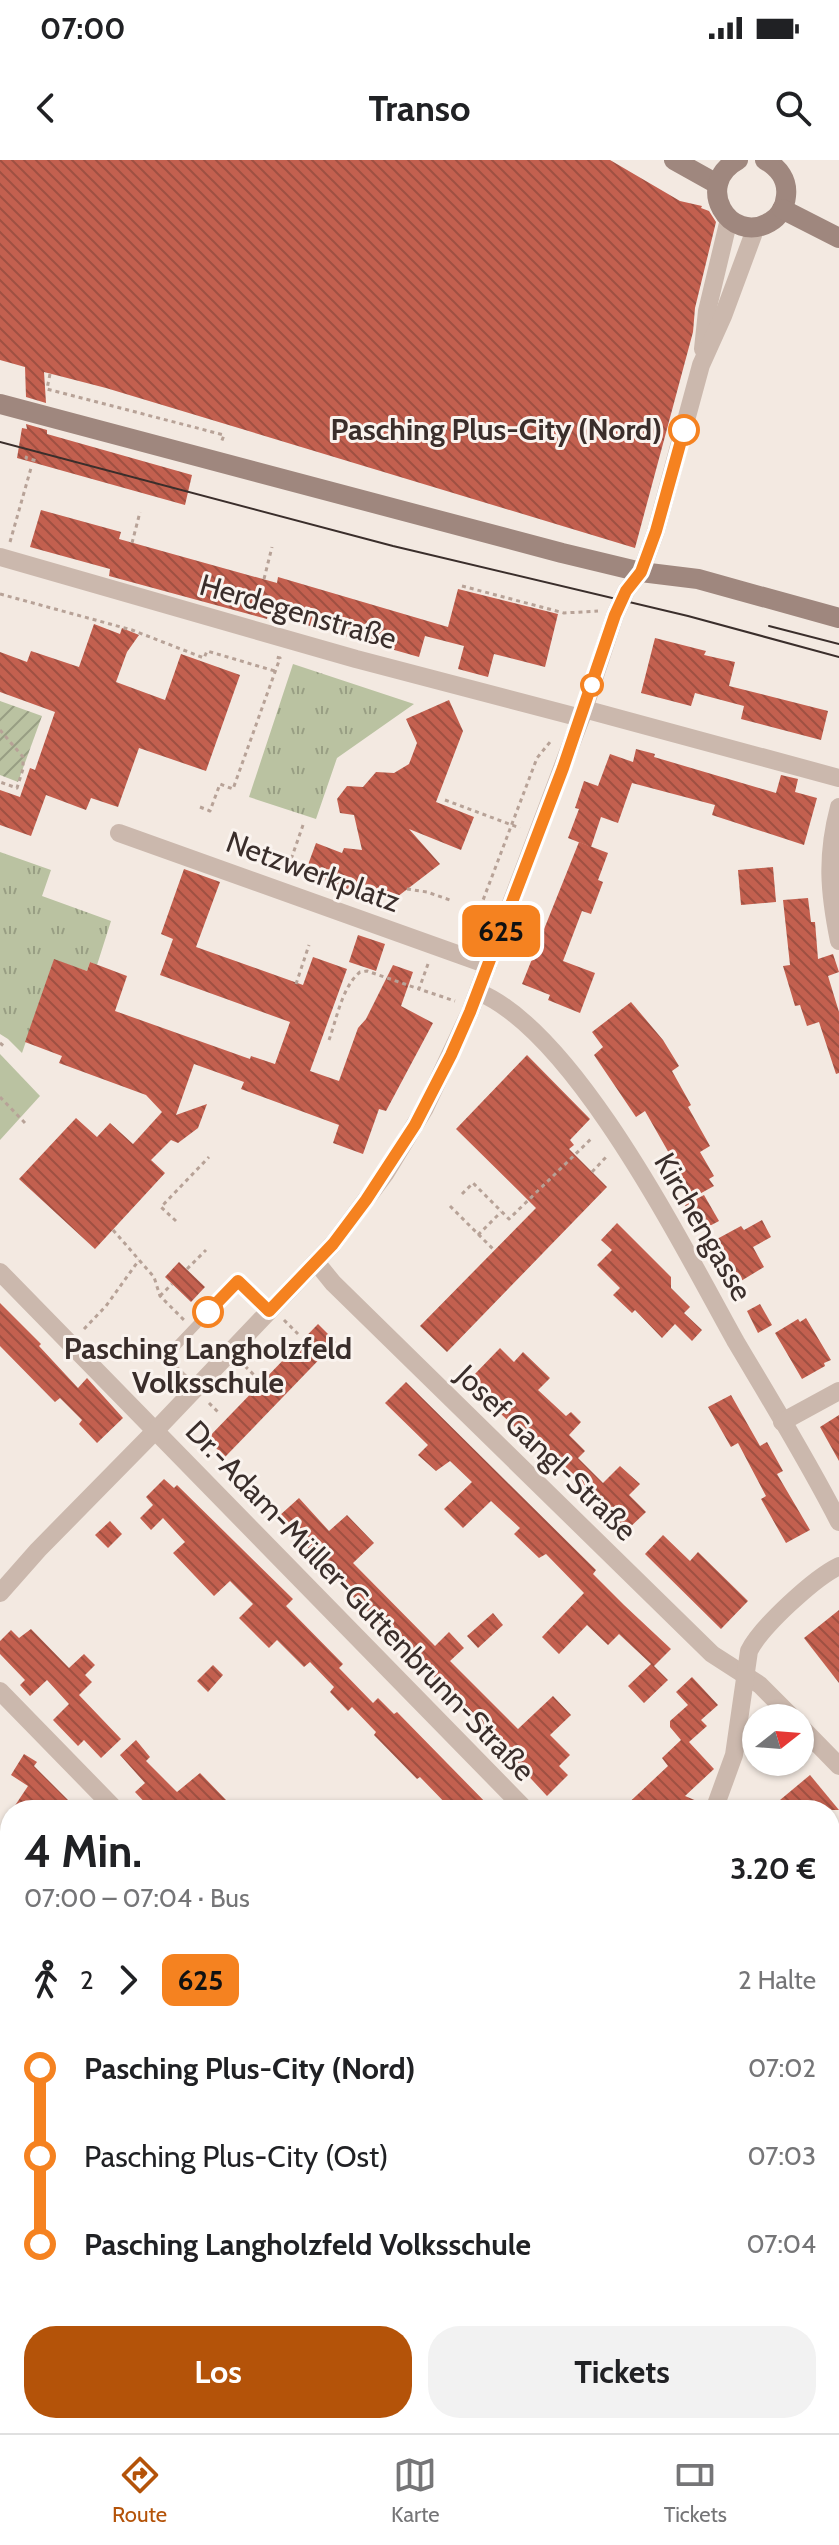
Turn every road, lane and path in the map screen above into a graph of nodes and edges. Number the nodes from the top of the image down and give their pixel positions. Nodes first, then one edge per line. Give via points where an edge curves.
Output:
1 (674, 160) edge
2 (738, 160) edge
3 (765, 160) edge
4 (717, 184) junction
5 (782, 209) junction
6 (729, 219) junction
7 (756, 227) junction
8 (839, 238) edge
9 (701, 365) junction
10 (50, 374) dead end
11 (0, 404) edge
12 (221, 443) dead end
13 (31, 468) dead end
14 (140, 512) dead end
15 (132, 543) dead end
16 (272, 547) dead end
17 (3, 558) edge
18 (641, 572) junction
19 (264, 579) dead end
20 (462, 586) dead end
21 (0, 594) edge
22 (600, 611) dead end
23 (839, 618) edge
24 (277, 649) dead end
25 (275, 671) junction
26 (577, 714) junction
27 (0, 730) edge
28 (839, 778) edge
29 (0, 782) edge
30 (445, 800) dead end
31 (200, 807) dead end
32 (839, 807) edge
33 (303, 825) dead end
34 (512, 825) junction
35 (119, 833) dead end
36 (407, 889) dead end
37 (280, 890) junction
38 (450, 900) dead end
39 (839, 941) edge
40 (309, 945) dead end
41 (434, 945) junction
42 (464, 956) junction
43 (488, 965) junction
44 (296, 984) dead end
45 (419, 989) junction
46 (478, 992) junction
47 (455, 1001) dead end
48 (329, 1040) dead end
49 (0, 1043) edge
50 (5, 1047) dead end
51 (0, 1097) edge
52 (26, 1124) dead end
53 (591, 1139) dead end
54 (613, 1151) dead end
55 (209, 1157) dead end
56 (592, 1172) dead end
57 (462, 1194) dead end
58 (450, 1206) dead end
59 (501, 1212) junction
60 (176, 1221) dead end
61 (113, 1230) dead end
62 (478, 1235) junction
63 (206, 1250) dead end
64 (494, 1250) dead end
65 (139, 1260) junction
66 (316, 1262) junction
67 (187, 1269) dead end
68 (0, 1272) edge
69 (172, 1284) dead end
70 (160, 1296) junction
71 (276, 1315) junction
72 (193, 1328) junction
73 (298, 1334) dead end
74 (70, 1343) junction
75 (242, 1363) dead end
76 (256, 1377) dead end
77 (839, 1391) edge
78 (201, 1394) junction
79 (220, 1414) dead end
80 (782, 1422) junction
81 (155, 1431) junction
82 (839, 1522) edge
83 (839, 1566) edge
84 (0, 1593) edge
85 (746, 1675) junction
86 (0, 1691) edge
87 (779, 1704) edge
88 (814, 1740) edge
89 (839, 1766) edge
90 (106, 1800) edge
91 (516, 1800) edge
92 (718, 1800) edge

1 - 4 main road
2 - 4 main road
3 - 5 main road via 783,176
4 - 6 main road via 718,203
5 - 7 main road
5 - 8 main road
6 - 7 main road
6 - 9 street via 707,311
7 - 9 street
9 - 18 street
10 - 12 path via 47,389 224,435
11 - 18 main road
13 - 17 path
14 - 15 path
16 - 19 path
17 - 26 street, Herdegenstraße via 356,659
18 - 23 main road via 698,579
18 - 26 street via 615,615
20 - 22 path via 564,613
21 - 25 path via 132,630 204,658 207,651
24 - 25 path
25 - 31 path via 233,789 220,784 210,811
26 - 28 street, Herdegenstraße
26 - 34 path via 537,758
26 - 43 street
27 - 29 path via 23,757 23,769 17,788
30 - 34 path
32 - 39 street via 828,864
33 - 37 path
34 - 42 path
35 - 37 street, Netzwerkplatz
36 - 38 path
37 - 41 street, Netzwerkplatz
40 - 44 path
41 - 42 street, Netzwerkplatz
41 - 45 path
42 - 43 street, Netzwerkplatz
43 - 46 street
45 - 47 path
45 - 48 path via 360,972
46 - 66 street via 406,1141 350,1223
46 - 80 street, Kirchengasse via 527,1027 580,1084 630,1157
49 - 50 path
51 - 52 path
53 - 59 path via 509,1219
54 - 56 path
55 - 60 path via 161,1207
57 - 59 path via 473,1183
58 - 62 path
59 - 62 path
61 - 65 path
62 - 64 path
63 - 67 path
65 - 70 path via 154,1277
65 - 74 path via 106,1306
66 - 71 street
66 - 85 street, Josef Gangl-Straße via 712,1654
68 - 74 street, Dr.-Adam-Müller-Guttenbrunn-Straße
69 - 70 path
70 - 72 path
71 - 72 lane via 238,1281
71 - 73 path
71 - 78 street
72 - 78 lane via 164,1359
74 - 81 street, Dr.-Adam-Müller-Guttenbrunn-Straße
75 - 76 path
77 - 80 street
78 - 79 path
78 - 81 street
80 - 82 street, Kirchengasse
81 - 84 street
81 - 91 street, Dr.-Adam-Müller-Guttenbrunn-Straße
83 - 85 street via 816,1580 756,1638
85 - 87 street, Josef Gangl-Straße
85 - 92 street via 734,1755
86 - 90 street
88 - 89 street

